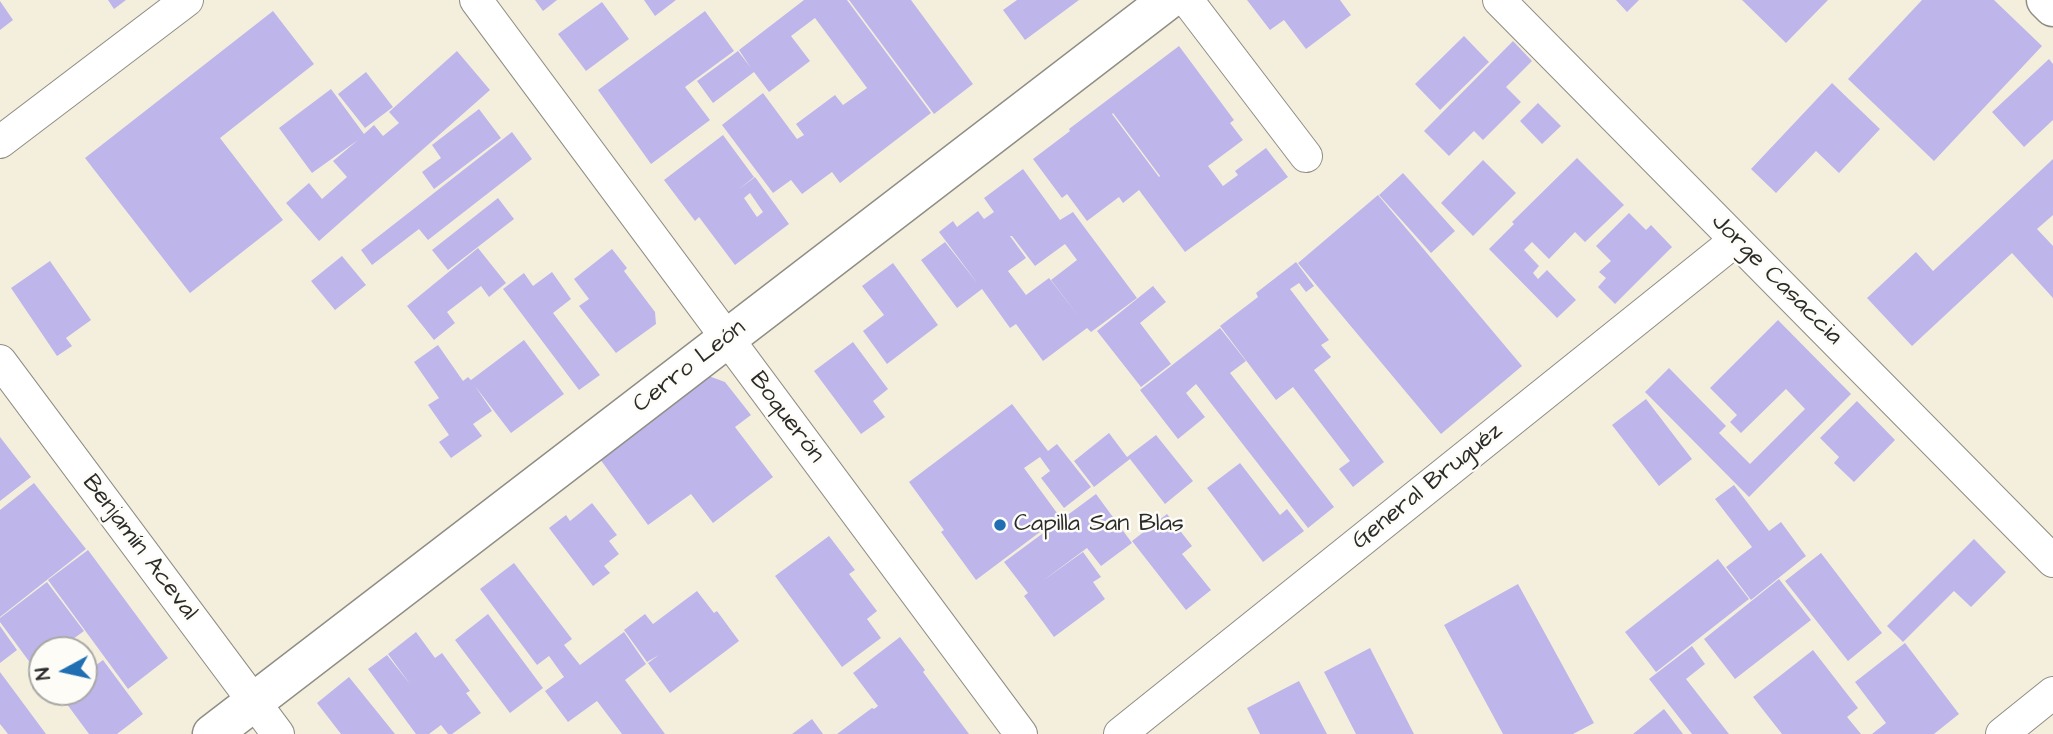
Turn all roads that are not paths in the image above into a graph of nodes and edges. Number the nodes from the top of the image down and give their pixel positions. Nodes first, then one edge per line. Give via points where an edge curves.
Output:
1 (187, 0) edge
2 (476, 0) edge
3 (1168, 0) edge
4 (1187, 0) edge
5 (1499, 0) edge
6 (2046, 0) edge
7 (2053, 7) edge
8 (0, 142) edge
9 (1306, 156) dead end
10 (1736, 240) junction
11 (726, 339) junction
12 (0, 361) edge
13 (2053, 561) edge
14 (2053, 693) edge
15 (254, 702) junction
16 (212, 734) edge
17 (278, 734) edge
18 (1021, 734) edge
19 (1120, 734) edge
20 (2001, 734) edge

1 - 8 street
2 - 11 street, Boquerón
3 - 11 street, Cerro León
4 - 9 street
5 - 10 street, Jorge Casaccia
6 - 7 street
10 - 13 street, Jorge Casaccia
10 - 19 street, General Bruguéz
11 - 15 street, Cerro León
11 - 18 street, Boquerón
12 - 15 street, Benjamín Aceval
14 - 20 street
15 - 16 street, Cerro León
15 - 17 street, Benjamín Aceval

